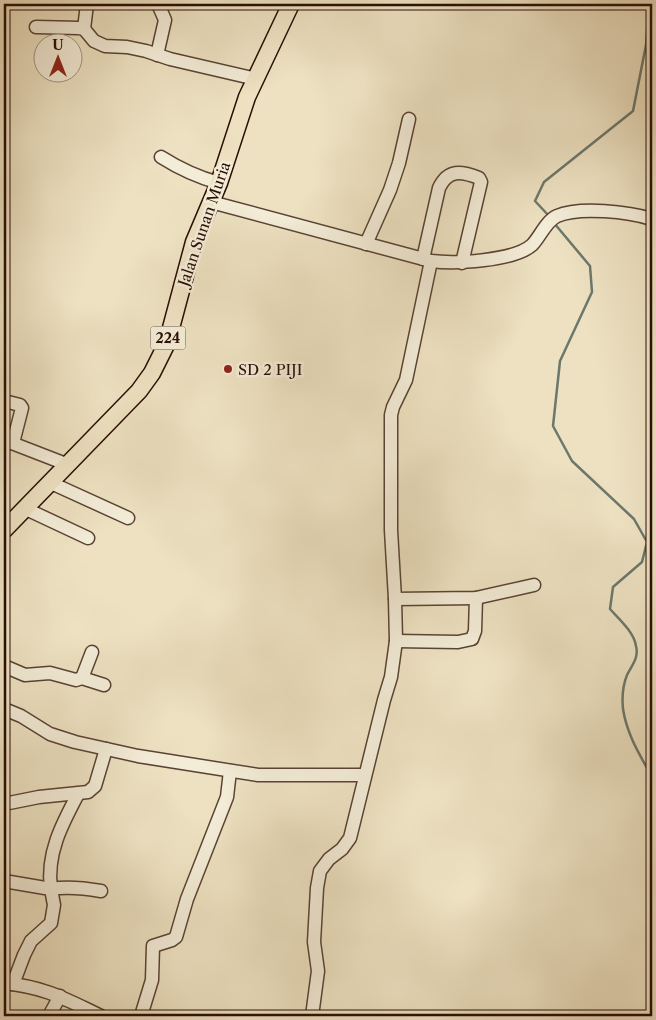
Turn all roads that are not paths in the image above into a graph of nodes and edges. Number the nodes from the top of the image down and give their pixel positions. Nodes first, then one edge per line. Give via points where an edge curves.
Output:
1 (87, 4) edge
2 (158, 4) edge
3 (291, 4) edge
4 (36, 27) dead end
5 (84, 29) junction
6 (157, 55) junction
7 (256, 79) junction
8 (410, 119) dead end
9 (162, 157) dead end
10 (219, 183) junction
11 (211, 202) junction
12 (652, 219) edge
13 (366, 244) junction
14 (427, 260) junction
15 (462, 263) junction
16 (4, 400) edge
17 (8, 441) edge
18 (66, 464) junction
19 (49, 482) junction
20 (24, 508) junction
21 (128, 518) dead end
22 (4, 530) edge
23 (88, 538) dead end
24 (534, 585) dead end
25 (476, 598) junction
26 (395, 599) junction
27 (396, 642) junction
28 (92, 652) dead end
29 (4, 666) edge
30 (82, 678) junction
31 (104, 685) dead end
32 (4, 709) edge
33 (106, 749) junction
34 (230, 771) junction
35 (365, 775) junction
36 (78, 794) junction
37 (4, 804) edge
38 (4, 881) edge
39 (51, 889) junction
40 (101, 891) dead end
41 (8, 983) edge
42 (60, 996) junction
43 (86, 1013) edge
44 (50, 1016) edge
45 (101, 1016) edge
46 (141, 1016) edge
47 (312, 1016) edge

1 - 5 street
2 - 6 street via 165,20
3 - 7 main road, 224
4 - 5 street
5 - 6 street via 94,41 105,46 127,47
6 - 7 street
7 - 10 main road, Jalan Sunan Muria / 224
8 - 13 street via 400,163
9 - 10 street via 180,170
10 - 11 main road, Jalan Sunan Muria / 224
11 - 13 street
11 - 18 main road, Jalan Sunan Muria / 224 via 194,242 167,343 152,373 139,391
12 - 15 street via 611,211 562,214 519,253
13 - 14 street
14 - 15 street
14 - 15 street via 439,188 444,178 459,173 479,178 481,182
14 - 26 street via 406,380 391,415
16 - 17 street via 22,408
17 - 18 street
18 - 19 main road, Jalan Sunan Muria / 224
19 - 20 main road, Jalan Sunan Muria / 224
19 - 21 street
20 - 22 main road, Jalan Sunan Muria / 224
20 - 23 street
24 - 25 street
25 - 26 street
25 - 27 street via 472,639
26 - 27 street
27 - 35 street via 391,677
28 - 30 street
29 - 30 street via 25,676 50,673 76,680
30 - 31 street
32 - 33 street via 50,734
33 - 34 street
33 - 36 street via 95,786
34 - 35 street via 258,775
34 - 46 street via 224,804 187,899 176,937 153,946 152,980
35 - 47 street via 350,838 320,871 314,942 318,971
36 - 37 street
36 - 39 street via 54,845 49,876
38 - 39 street
39 - 40 street
39 - 41 street via 54,904 51,922 32,941
41 - 42 street
42 - 43 street
42 - 44 street
43 - 45 street

